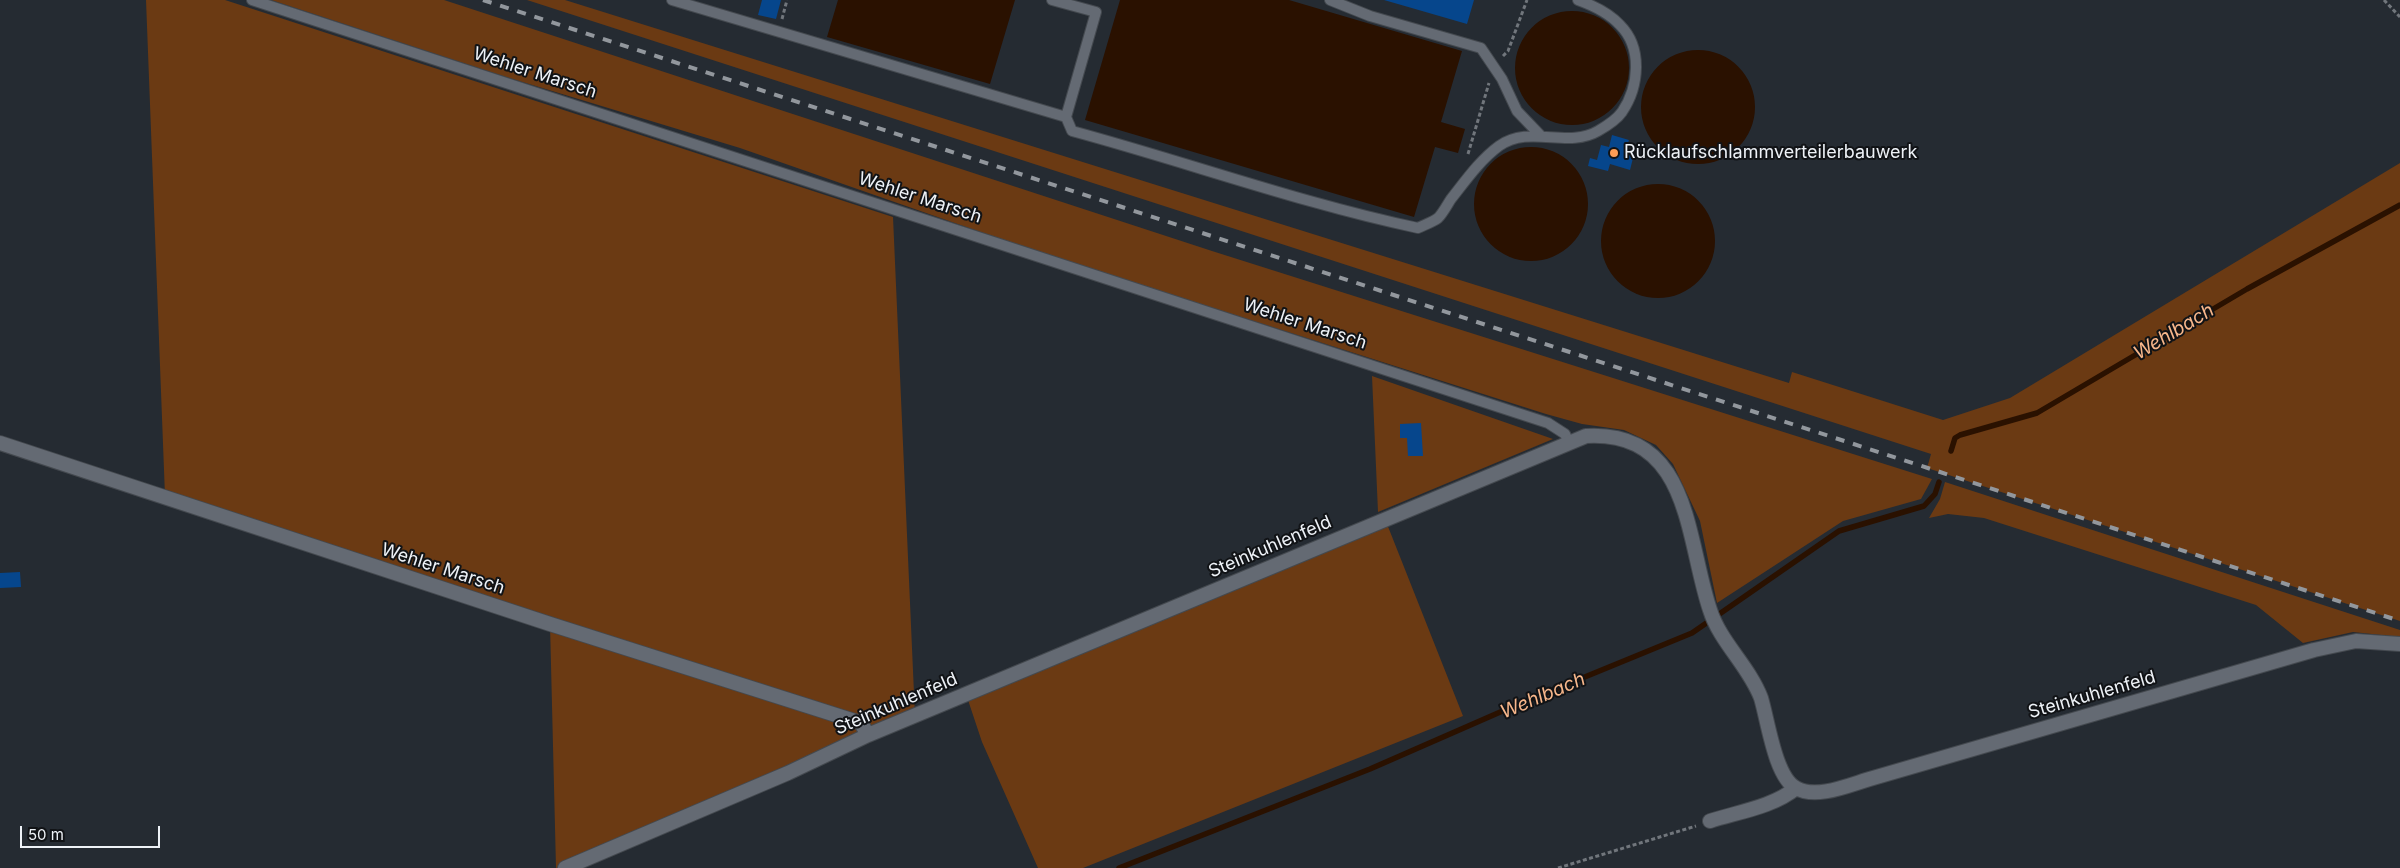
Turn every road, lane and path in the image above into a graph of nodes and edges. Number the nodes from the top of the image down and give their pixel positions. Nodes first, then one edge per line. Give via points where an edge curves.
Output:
1 (252, 0) edge
2 (672, 0) edge
3 (787, 0) edge
4 (1052, 0) edge
5 (1330, 0) edge
6 (1578, 0) edge
7 (2384, 0) edge
8 (2400, 17) edge
9 (778, 32) junction
10 (1066, 117) junction
11 (1540, 134) junction
12 (1569, 442) junction
13 (0, 443) edge
14 (2400, 644) edge
15 (868, 735) junction
16 (1796, 788) junction
17 (1710, 821) joint
18 (565, 868) edge
19 (1558, 868) edge

1 - 12 lane, Wehler Marsch via 1548,423 1565,434
2 - 9 lane
3 - 9 path
4 - 10 lane via 1096,12
5 - 11 lane via 1370,16 1481,48 1502,79 1517,111
6 - 11 lane via 1594,6 1620,25 1632,46 1637,69 1632,94 1620,114 1596,132 1573,138
7 - 8 path
9 - 10 lane
10 - 11 lane via 1072,131 1141,149 1224,177 1418,228 1437,219 1481,161 1501,144
12 - 15 street, Steinkuhlenfeld
12 - 16 street, Steinkuhlenfeld via 1586,436 1624,438 1644,447 1657,459 1691,525 1710,611 1752,678 1780,769
13 - 15 street, Wehler Marsch via 861,723
14 - 16 street, Steinkuhlenfeld via 2356,641 2314,650 1825,791 1806,792
15 - 18 street, Steinkuhlenfeld via 788,773
16 - 17 street via 1773,801
17 - 19 path

